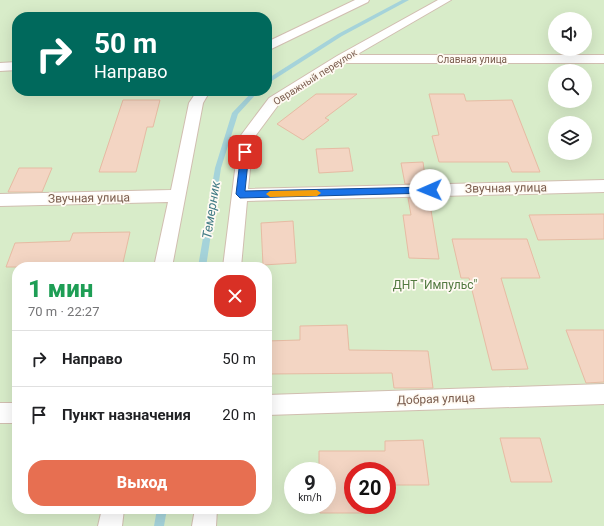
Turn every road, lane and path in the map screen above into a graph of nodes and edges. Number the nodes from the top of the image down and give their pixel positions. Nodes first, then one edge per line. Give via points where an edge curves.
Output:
1 (364, 0) edge
2 (446, 0) edge
3 (272, 45) edge
4 (341, 59) junction
5 (604, 59) edge
6 (12, 66) edge
7 (0, 67) edge
8 (201, 96) edge
9 (604, 186) edge
10 (240, 194) junction
11 (178, 196) junction
12 (0, 200) edge
13 (164, 262) edge
14 (233, 262) edge
15 (604, 394) edge
16 (272, 405) edge
17 (0, 413) edge
18 (12, 413) edge
19 (112, 514) edge
20 (205, 514) edge
21 (110, 526) edge
22 (204, 526) edge

1 - 3 lane
2 - 4 lane, Овражный переулок
4 - 5 lane, Славная улица
4 - 10 lane, Овражный переулок via 274,101 246,138
6 - 7 lane
8 - 11 lane via 196,103
9 - 10 lane, Звучная улица
10 - 14 lane, Овражный переулок
11 - 12 lane, Звучная улица
11 - 13 lane
15 - 16 lane, Добрая улица
17 - 18 lane
19 - 21 lane
20 - 22 lane

